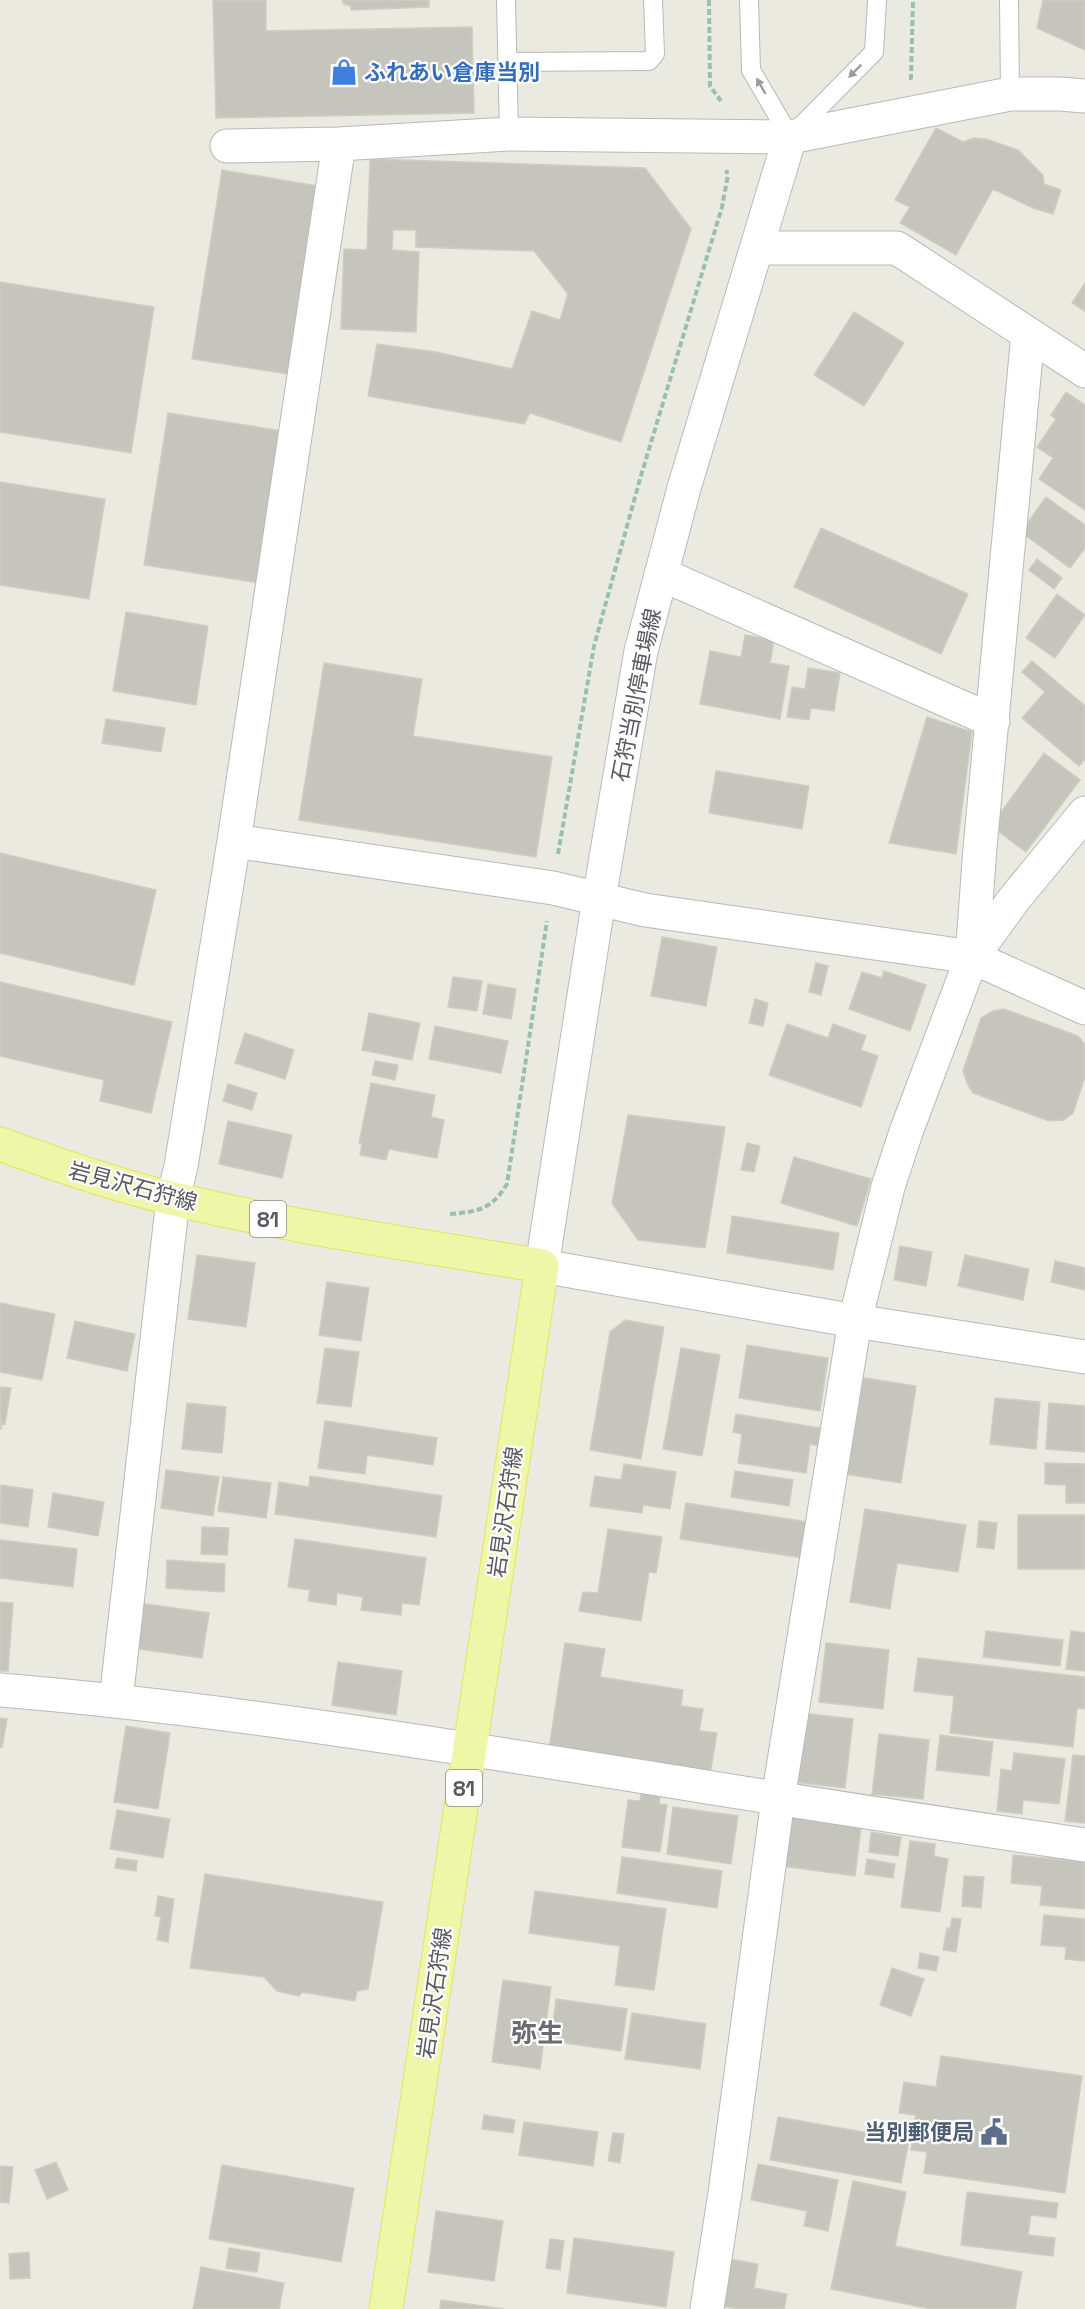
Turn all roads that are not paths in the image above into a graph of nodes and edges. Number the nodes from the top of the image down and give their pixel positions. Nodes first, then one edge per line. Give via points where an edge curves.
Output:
1 (506, 0) edge
2 (653, 0) edge
3 (749, 0) edge
4 (877, 0) edge
5 (1009, 0) edge
6 (507, 62) junction
7 (1010, 94) junction
8 (1085, 96) edge
9 (509, 134) junction
10 (790, 137) junction
11 (339, 144) junction
12 (227, 146) dead end
13 (758, 248) junction
14 (1028, 334) junction
15 (1085, 371) edge
16 (661, 574) junction
17 (993, 721) junction
18 (1085, 813) edge
19 (234, 841) junction
20 (599, 899) junction
21 (972, 957) junction
22 (1085, 1008) edge
23 (0, 1144) edge
24 (173, 1199) junction
25 (542, 1266) junction
26 (855, 1321) junction
27 (1085, 1357) edge
28 (0, 1690) edge
29 (116, 1700) junction
30 (470, 1749) junction
31 (778, 1799) junction
32 (1085, 1845) edge
33 (386, 2309) edge
34 (707, 2309) edge

1 - 6 lane
2 - 6 lane via 655,54 649,61
10 -> 3 lane via 751,70
4 -> 10 lane via 874,52
5 - 7 lane
6 - 9 lane
7 - 8 street
7 - 10 street
9 - 10 street
9 - 11 street
10 - 13 street, 石狩当別停車場線
11 - 12 street
11 - 19 street
13 - 14 street via 897,248
13 - 16 street, 石狩当別停車場線
14 - 15 street
14 - 17 street
16 - 17 street
16 - 20 street, 石狩当別停車場線 via 641,651
17 - 21 street
18 - 21 street
19 - 20 street via 553,888
19 - 24 street
20 - 21 street via 645,910
20 - 25 street, 石狩当別停車場線
21 - 22 street
21 - 26 street via 888,1187
23 - 24 main road, 岩見沢石狩線 / 81
24 - 25 main road, 岩見沢石狩線 / 81 via 282,1222
24 - 29 street
25 - 26 street
25 - 30 main road, 岩見沢石狩線 / 81
26 - 27 street
26 - 31 street
28 - 29 street
29 - 30 street
30 - 31 street
30 - 33 main road, 岩見沢石狩線 / 81
31 - 32 street
31 - 34 street

